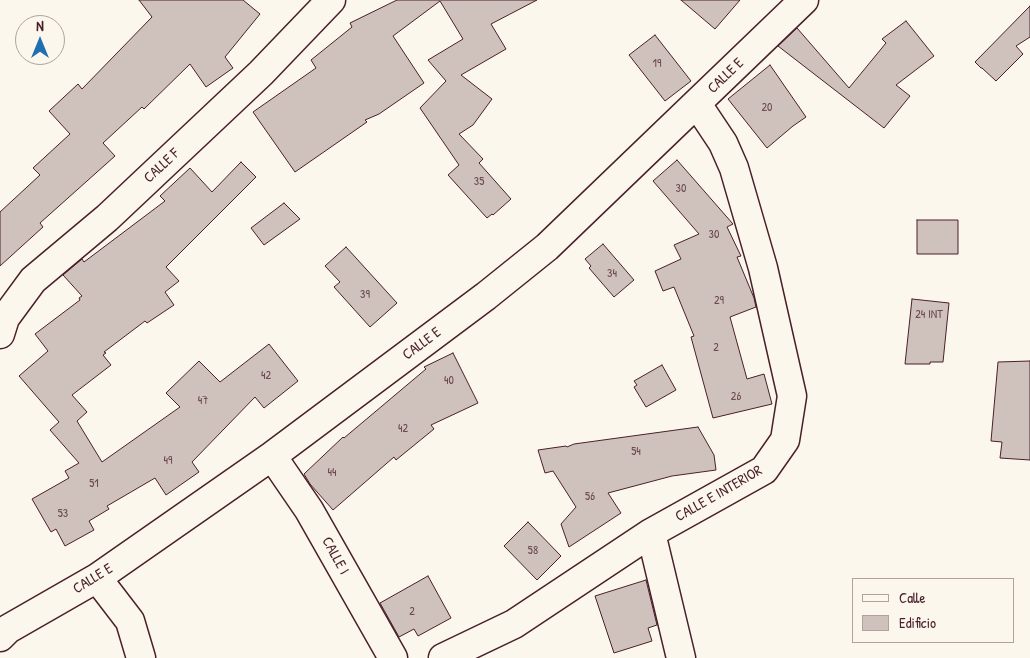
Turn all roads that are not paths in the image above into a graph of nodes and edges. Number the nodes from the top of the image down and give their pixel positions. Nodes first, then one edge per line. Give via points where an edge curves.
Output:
1 (330, 0) edge
2 (804, 0) edge
3 (697, 104) junction
4 (0, 334) edge
5 (272, 456) junction
6 (651, 533) junction
7 (97, 578) junction
8 (0, 637) edge
9 (141, 658) edge
10 (393, 658) edge
11 (443, 658) edge
12 (681, 658) edge

1 - 4 street, CALLE F via 255,79 107,218 33,280 5,318
2 - 3 street, CALLE E
3 - 5 street, CALLE E via 547,247
3 - 6 street, CALLE E INTERIOR via 724,142 734,168 792,396 785,440 764,470
5 - 7 street, CALLE E
5 - 10 street, CALLE I via 309,510
6 - 11 street, CALLE E INTERIOR via 514,624
6 - 12 street
7 - 8 street, CALLE E via 8,629
7 - 9 street via 130,621

